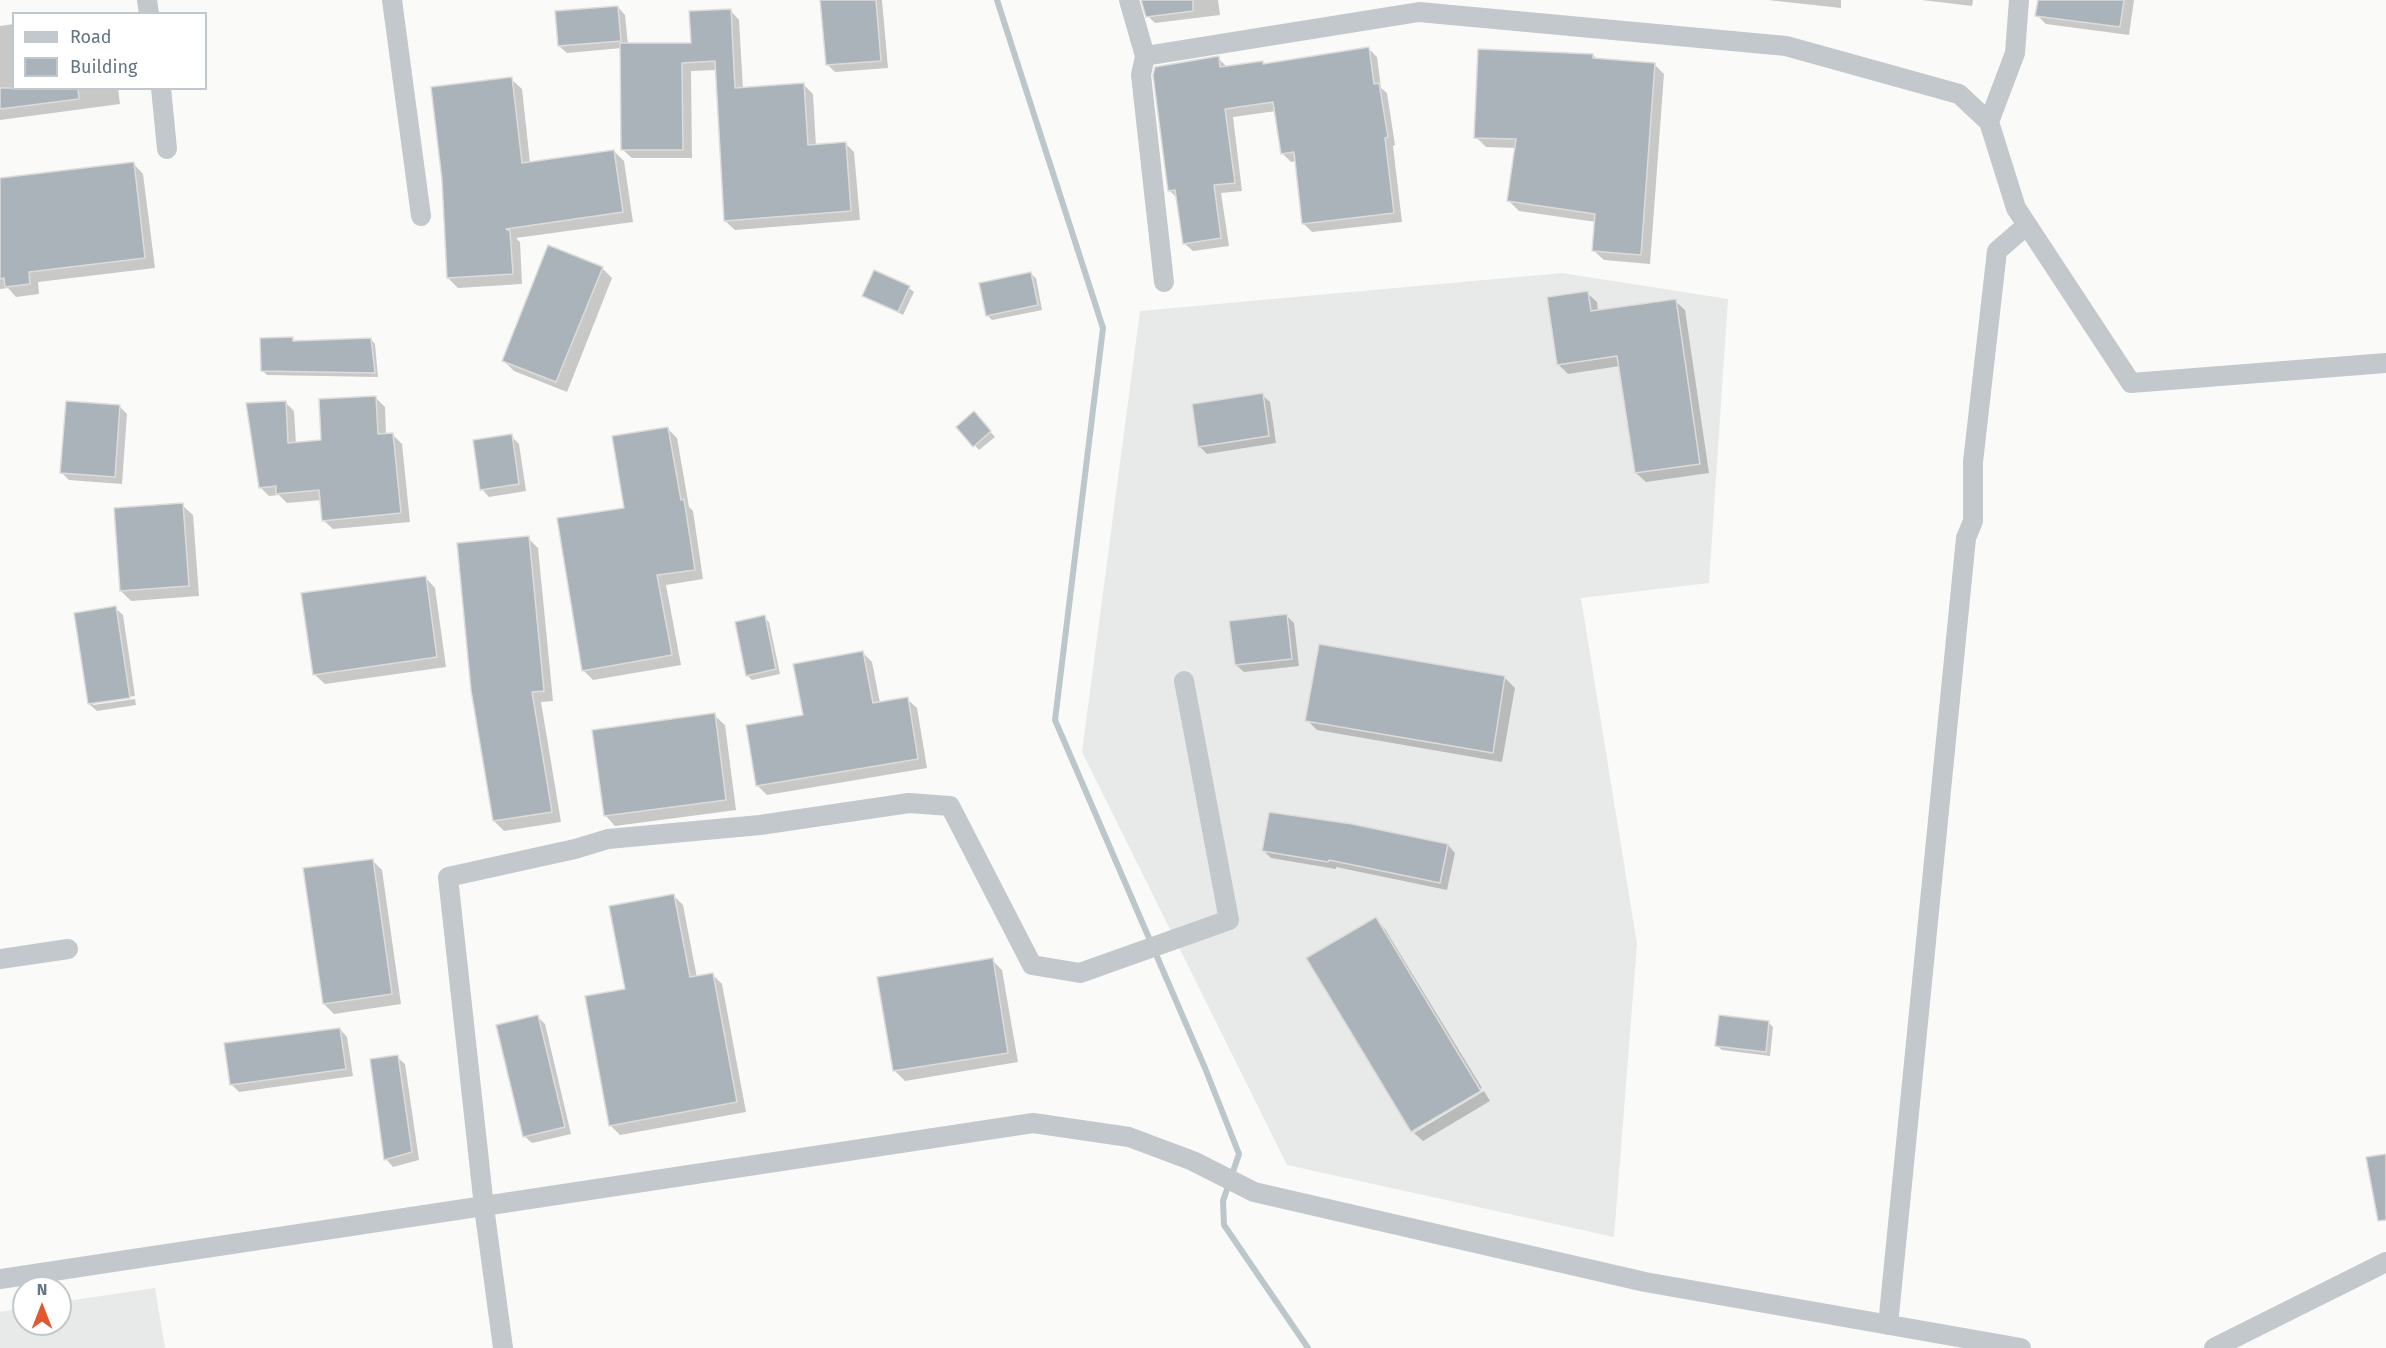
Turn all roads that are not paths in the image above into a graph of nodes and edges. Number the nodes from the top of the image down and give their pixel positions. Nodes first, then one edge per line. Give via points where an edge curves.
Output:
1 (392, 0) edge
2 (1129, 0) edge
3 (2019, 0) edge
4 (1419, 6) edge
5 (1144, 56) junction
6 (161, 90) edge
7 (1989, 122) junction
8 (167, 149) dead end
9 (421, 216) dead end
10 (2027, 225) junction
11 (1164, 282) dead end
12 (2386, 363) edge
13 (1184, 681) dead end
14 (68, 949) dead end
15 (0, 959) edge
16 (484, 1207) junction
17 (2386, 1262) edge
18 (0, 1279) edge
19 (1888, 1324) junction
20 (503, 1348) edge
21 (2021, 1348) edge
22 (2214, 1348) edge

1 - 9 street
2 - 5 street
3 - 7 street via 2015,53
4 - 5 street
4 - 7 street via 1786,46 1959,94
5 - 11 street via 1141,75
6 - 8 street
7 - 10 street via 2016,208
10 - 12 street via 2131,383
10 - 19 street via 1997,251 1973,462 1973,521 1966,538
13 - 16 street via 1229,920 1080,973 1032,965 950,806 909,803 760,825 608,839 448,877
14 - 15 street
16 - 18 street
16 - 19 street via 1033,1123 1129,1137 1193,1161 1254,1192 1646,1282
16 - 20 street
17 - 22 street
19 - 21 street

